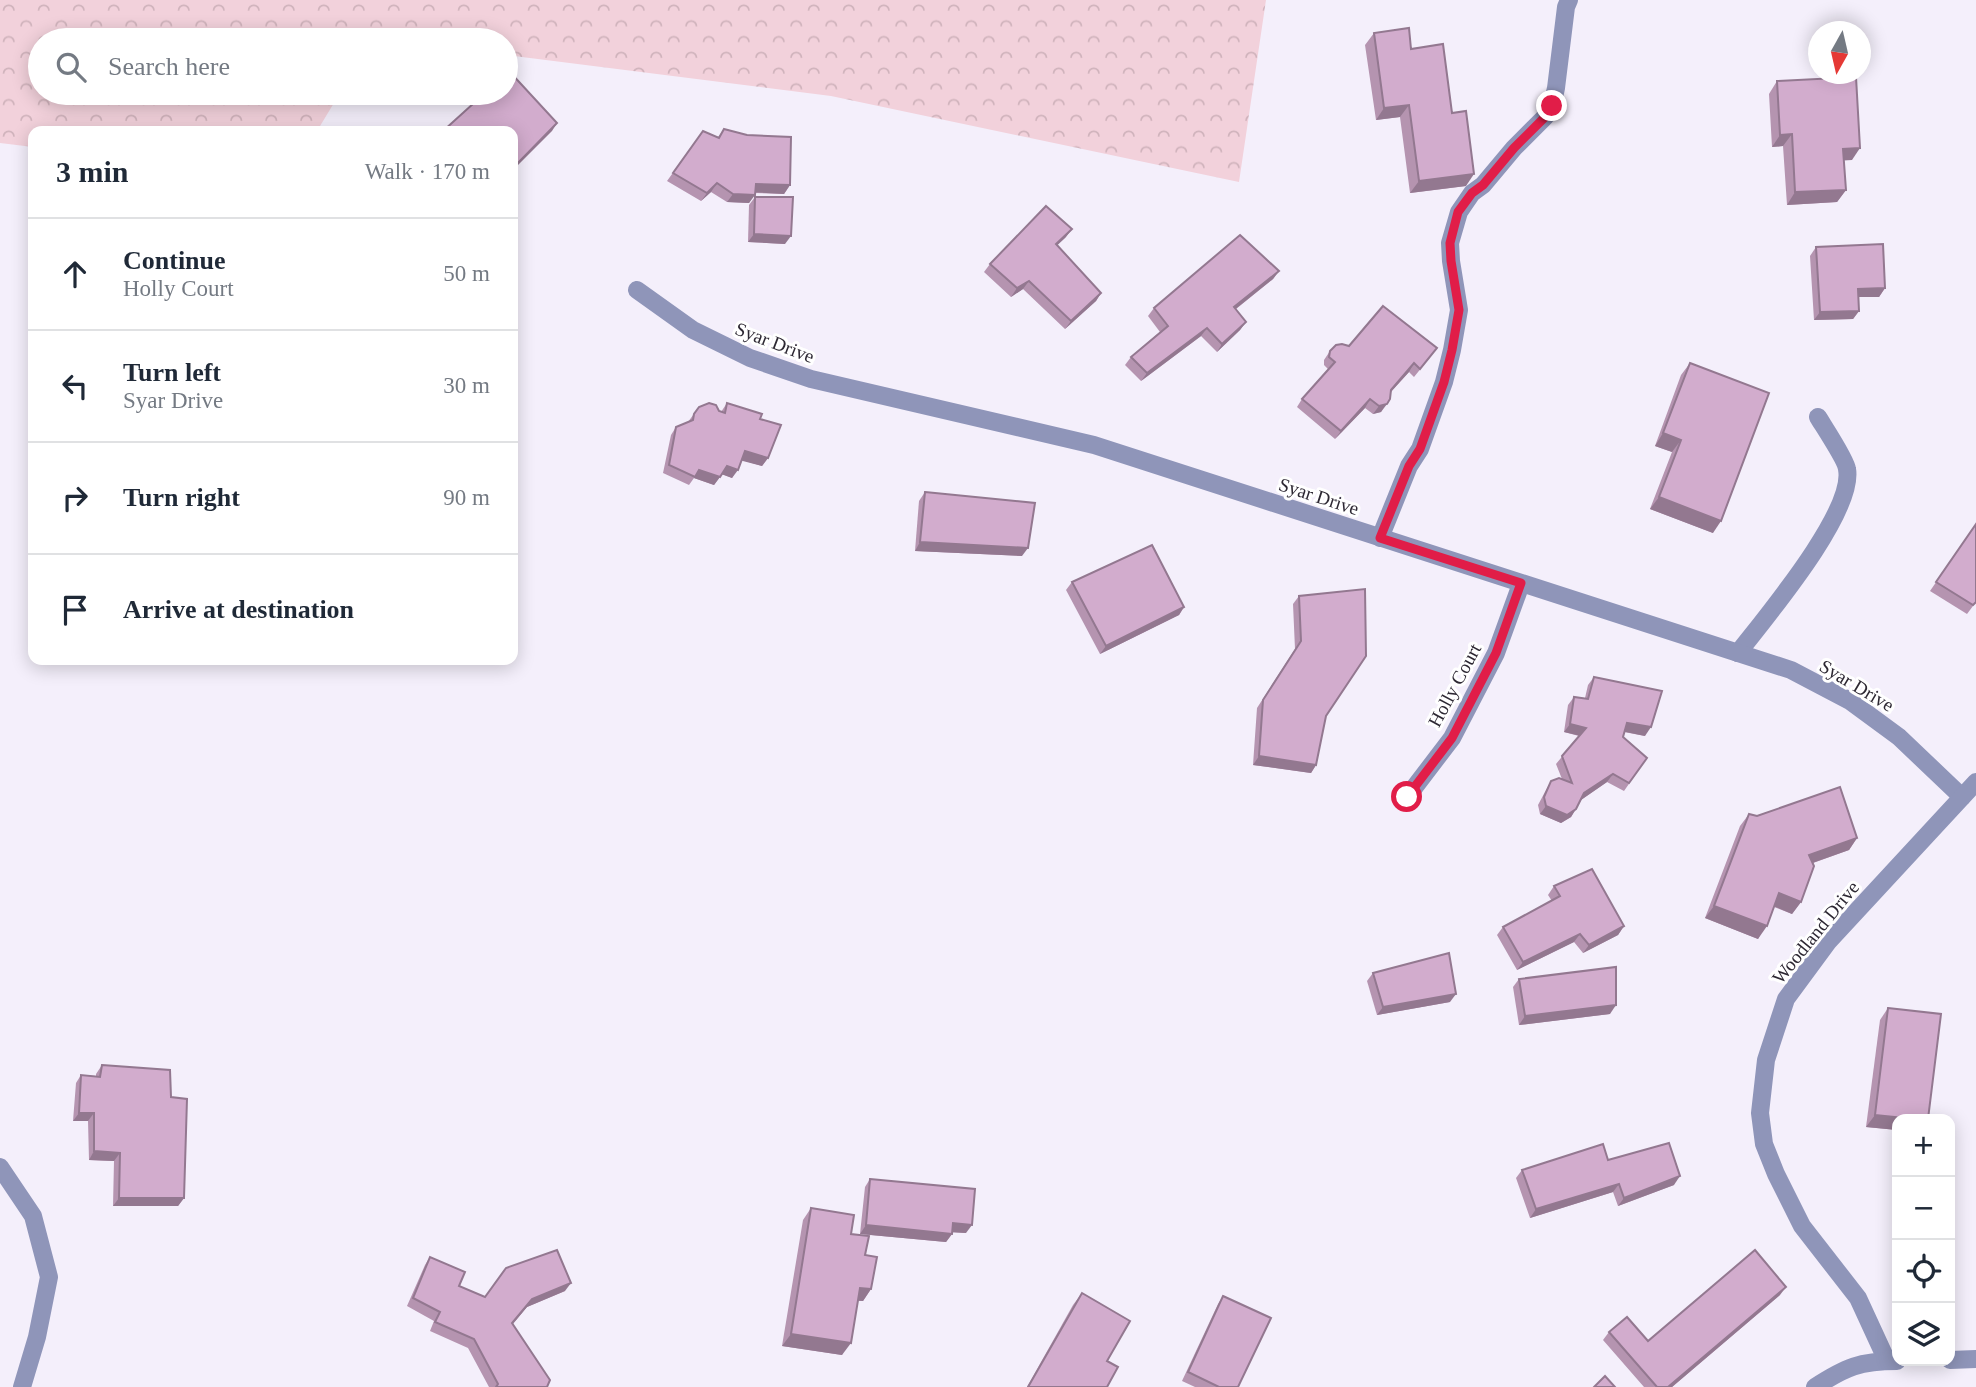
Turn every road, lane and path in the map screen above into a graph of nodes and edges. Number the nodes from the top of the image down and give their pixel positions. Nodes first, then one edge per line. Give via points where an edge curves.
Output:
1 (1569, 0) edge
2 (637, 290) dead end
3 (1818, 417) dead end
4 (1380, 538) junction
5 (1521, 583) junction
6 (1738, 653) junction
7 (1976, 782) edge
8 (1407, 797) dead end
9 (1962, 797) junction
10 (0, 1167) edge
11 (1976, 1359) edge
12 (1955, 1360) edge
13 (1892, 1361) edge
14 (22, 1387) edge
15 (1815, 1387) edge

1 - 4 street via 1552,106 1458,212 1450,243 1459,310 1452,350 1420,449
2 - 4 street, Syar Drive via 693,330 750,358 811,379 1094,445
3 - 6 street via 1847,469 1845,492 1822,539
4 - 5 street, Syar Drive
5 - 6 street, Syar Drive
5 - 8 street, Holly Court via 1496,653 1452,738
6 - 9 street, Syar Drive via 1791,670 1850,701 1899,737
7 - 9 street, Woodland Drive
9 - 13 street, Woodland Drive via 1828,942 1786,999 1766,1060 1760,1113 1764,1144 1776,1174 1802,1226 1858,1298
10 - 14 street via 33,1216 49,1276
11 - 12 street
13 - 15 street via 1866,1362

